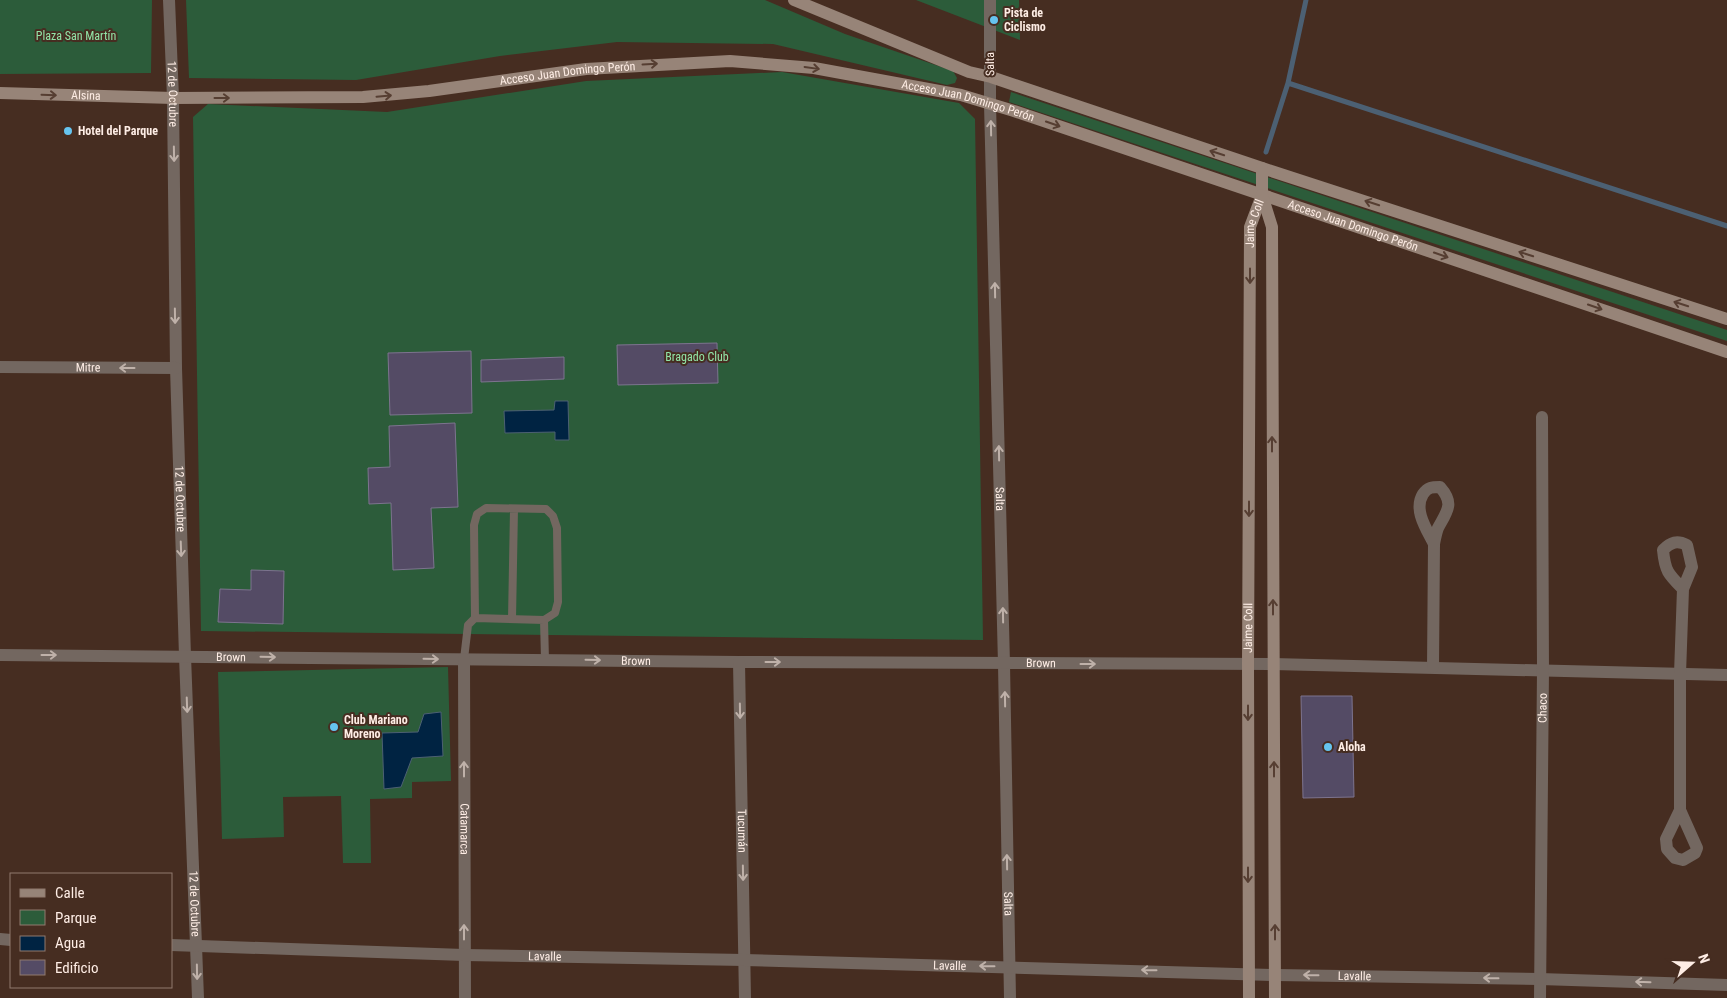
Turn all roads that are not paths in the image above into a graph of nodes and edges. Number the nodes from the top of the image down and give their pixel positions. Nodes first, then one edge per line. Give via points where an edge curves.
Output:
1 (169, 0) edge
2 (794, 0) edge
3 (990, 0) edge
4 (990, 77) junction
5 (0, 93) edge
6 (173, 98) junction
7 (990, 104) junction
8 (1262, 168) junction
9 (1262, 195) junction
10 (1727, 319) edge
11 (1727, 352) edge
12 (0, 367) edge
13 (176, 368) junction
14 (1542, 417) dead end
15 (514, 509) junction
16 (1434, 544) dead end
17 (1683, 589) dead end
18 (475, 618) junction
19 (512, 619) junction
20 (544, 620) junction
21 (0, 655) edge
22 (184, 656) junction
23 (464, 659) junction
24 (545, 660) junction
25 (739, 662) junction
26 (1004, 664) junction
27 (1248, 664) junction
28 (1273, 664) junction
29 (1433, 667) junction
30 (1543, 670) junction
31 (1680, 674) junction
32 (1727, 675) edge
33 (1680, 810) dead end
34 (172, 945) edge
35 (197, 946) junction
36 (464, 955) junction
37 (744, 960) junction
38 (1009, 967) junction
39 (1249, 973) junction
40 (1275, 975) junction
41 (1540, 979) junction
42 (1727, 985) edge
43 (198, 998) edge
44 (465, 998) edge
45 (745, 998) edge
46 (1010, 998) edge
47 (1249, 998) edge
48 (1275, 998) edge
49 (1540, 998) edge

1 - 6 street, 12 de Octubre
2 - 4 main road, Acceso Juan Domingo Perón via 968,72
3 - 4 street, Salta
4 - 7 street, Salta
8 -> 4 main road, Acceso Juan Domingo Perón
5 -> 6 main road, Alsina
6 -> 7 main road, Acceso Juan Domingo Perón via 363,97 586,69 730,61 814,68 961,95
6 -> 13 street, 12 de Octubre
7 -> 9 main road, Acceso Juan Domingo Perón
26 -> 7 street, Salta
8 - 9 main road
10 -> 8 main road, Acceso Juan Domingo Perón
9 -> 11 main road, Acceso Juan Domingo Perón
9 -> 27 main road, Jaime Coll via 1250,226
28 -> 9 main road, Jaime Coll via 1272,227
13 -> 12 street, Mitre
13 -> 22 street, 12 de Octubre
14 - 30 street, Chaco
15 - 18 lane via 486,508 478,514 474,525
15 - 19 lane
15 - 20 lane via 546,509 553,516 557,528 558,602 555,613
16 - 29 street
17 - 31 street
18 - 19 lane
18 - 23 lane via 468,625
19 - 20 lane
20 - 24 lane
21 -> 22 street, Brown
22 -> 23 street, Brown
22 -> 35 street, 12 de Octubre
23 - 24 street, Brown
36 -> 23 street, Catamarca
24 -> 25 street, Brown
25 -> 26 street, Brown
25 -> 37 street, Tucumán
26 -> 27 street, Brown
38 -> 26 street, Salta
27 - 28 street, Brown
27 -> 39 main road, Jaime Coll
28 - 29 street, Brown
40 -> 28 main road, Jaime Coll
29 - 30 street, Brown
30 - 31 street, Brown
30 - 41 street, Chaco
31 - 32 street, Brown
31 - 33 street
34 - 35 street, Lavalle
35 - 36 street, Lavalle
35 -> 43 street, 12 de Octubre
36 - 37 street, Lavalle
36 - 44 street, Catamarca
38 -> 37 street, Lavalle
37 - 45 street, Tucumán
39 -> 38 street, Lavalle
38 - 46 street, Salta
39 - 40 street, Lavalle
39 - 47 main road, Jaime Coll
41 -> 40 street, Lavalle
40 - 48 main road, Jaime Coll
42 -> 41 street, Lavalle
41 - 49 street, Chaco

